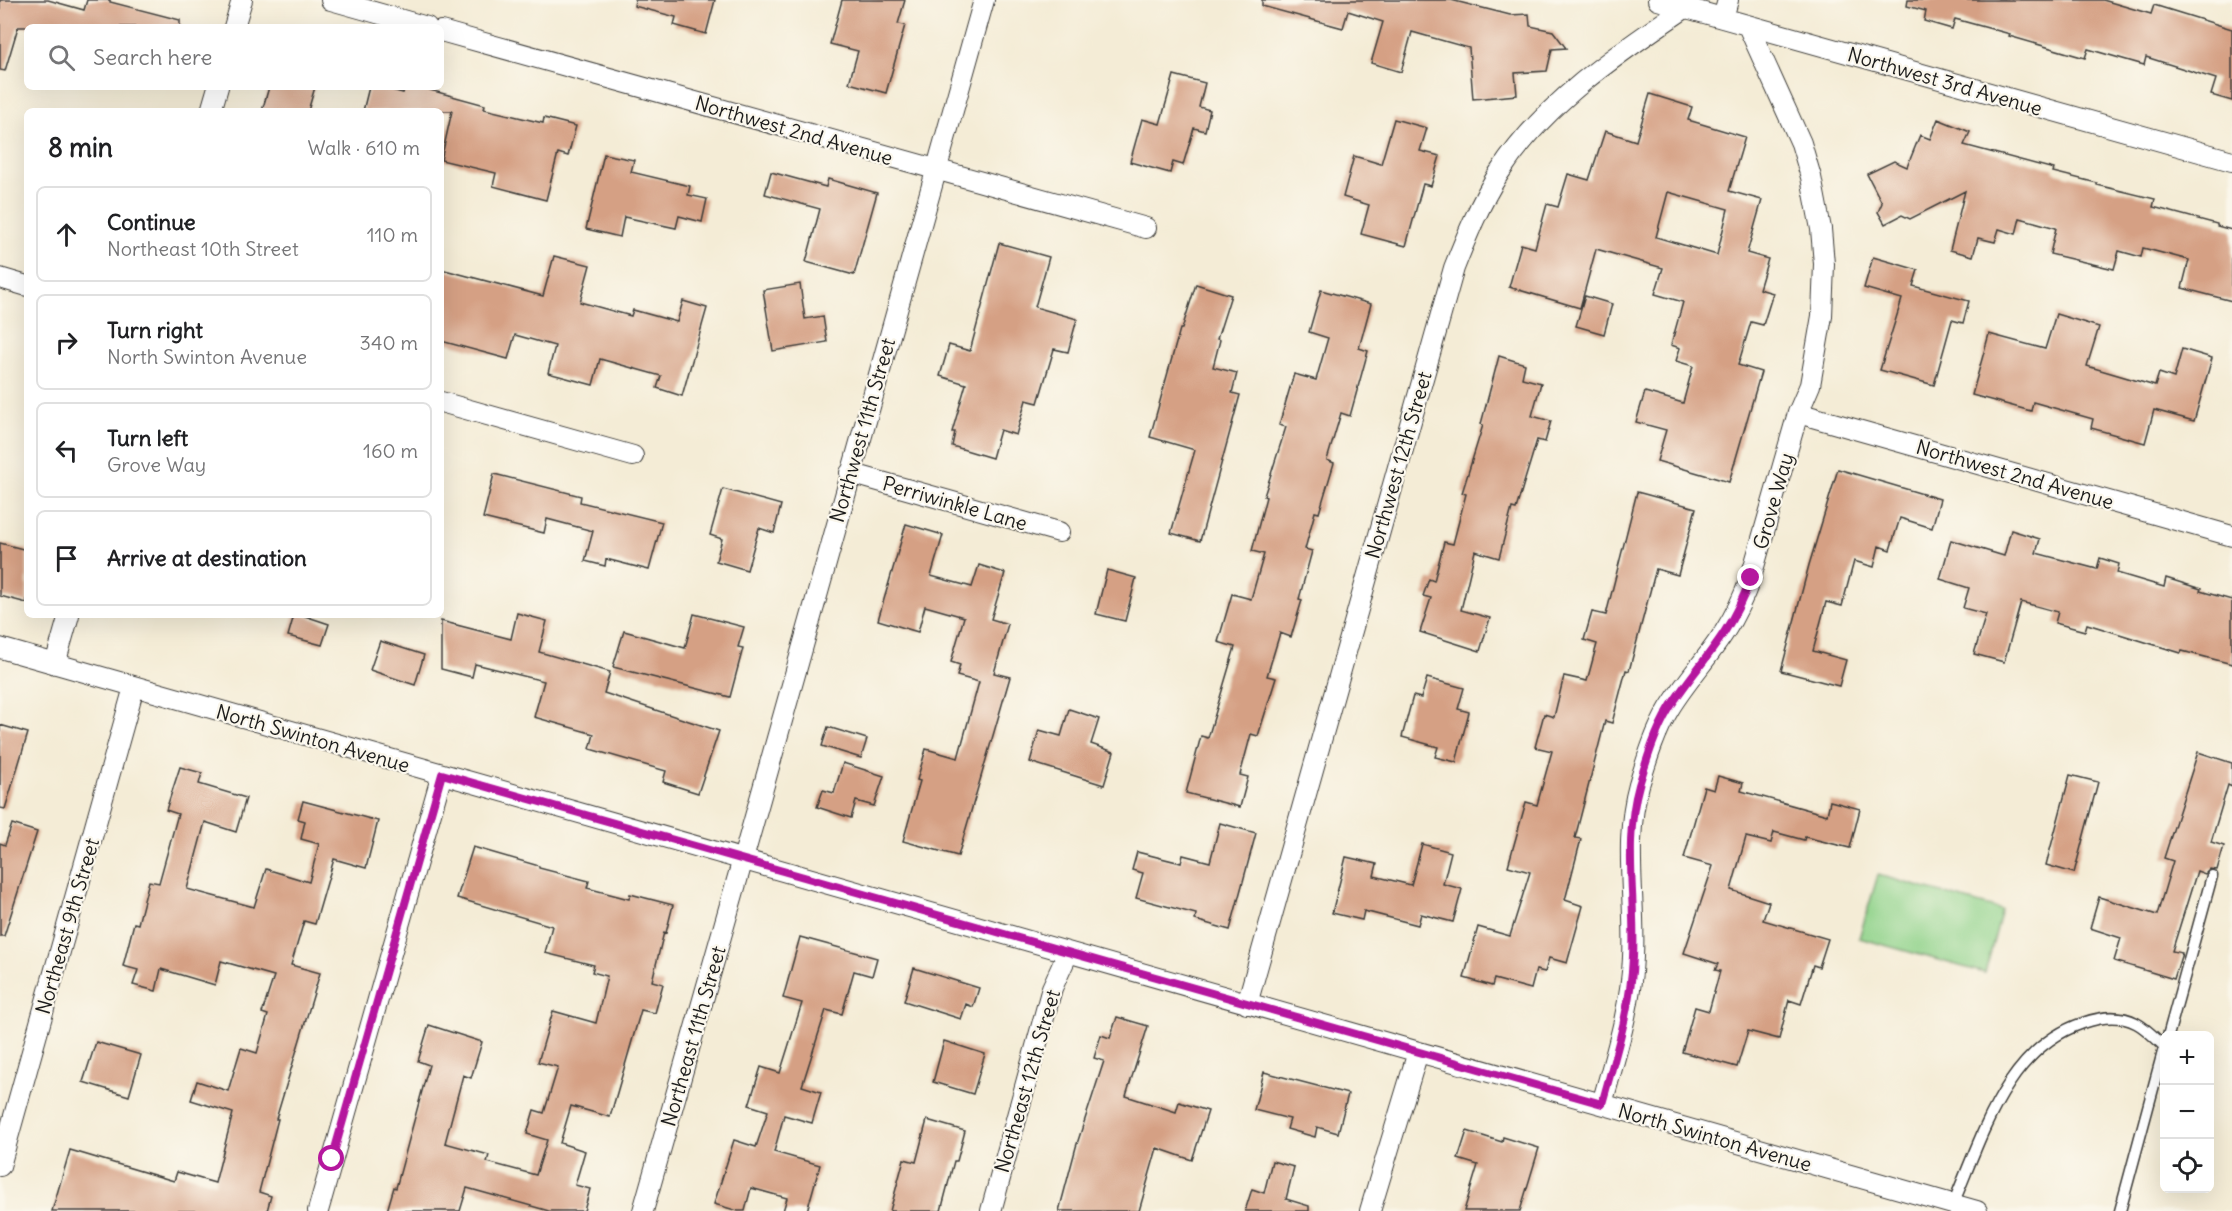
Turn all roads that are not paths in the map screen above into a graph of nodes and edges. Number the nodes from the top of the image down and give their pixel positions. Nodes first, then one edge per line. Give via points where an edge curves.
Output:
1 (242, 0) edge
2 (331, 0) edge
3 (984, 0) edge
4 (1658, 0) edge
5 (1685, 8) junction
6 (1725, 9) edge
7 (235, 24) edge
8 (416, 24) edge
9 (1748, 26) junction
10 (444, 32) edge
11 (217, 90) edge
12 (212, 108) edge
13 (2232, 161) edge
14 (936, 170) junction
15 (1146, 228) dead end
16 (0, 278) edge
17 (24, 285) edge
18 (444, 403) edge
19 (1798, 413) junction
20 (633, 456) dead end
21 (850, 473) junction
22 (1059, 532) dead end
23 (2232, 536) edge
24 (68, 618) edge
25 (0, 648) edge
26 (55, 664) junction
27 (134, 687) junction
28 (442, 774) junction
29 (743, 861) junction
30 (2212, 876) dead end
31 (1068, 953) junction
32 (1247, 1004) junction
33 (2169, 1031) edge
34 (2160, 1043) edge
35 (1418, 1052) junction
36 (2160, 1062) edge
37 (1602, 1104) junction
38 (0, 1166) edge
39 (1953, 1204) junction
40 (318, 1211) edge
41 (643, 1211) edge
42 (991, 1211) edge
43 (1370, 1211) edge
44 (1977, 1211) edge
45 (2120, 1211) edge

1 - 7 street
2 - 8 street
3 - 14 street, Northwest 11th Street
4 - 5 street, Northwest 3rd Avenue
5 - 6 street, Northwest 3rd Avenue
5 - 32 street, Northwest 12th Street via 1556,105 1506,163 1473,219 1450,279
6 - 9 street, Northwest 3rd Avenue
9 - 13 street, Northwest 3rd Avenue
9 - 19 street, Grove Way via 1801,143 1821,229 1822,316 1810,385
10 - 14 street, Northwest 2nd Avenue
11 - 12 street
14 - 15 street, Northwest 2nd Avenue
14 - 21 street, Northwest 11th Street
16 - 17 street
18 - 20 street
19 - 23 street, Northwest 2nd Avenue
19 - 37 street, Grove Way via 1742,602 1668,711 1650,748 1638,788 1631,828 1634,924 1627,1012
21 - 22 street, Perriwinkle Lane
21 - 29 street, Northwest 11th Street
24 - 26 street
25 - 26 street, North Swinton Avenue
26 - 27 street, North Swinton Avenue
27 - 28 street, North Swinton Avenue
27 - 38 street, Northeast 9th Street
28 - 29 street, North Swinton Avenue
28 - 40 street
29 - 31 street, North Swinton Avenue
29 - 41 street, Northeast 11th Street
30 - 33 lane
31 - 32 street, North Swinton Avenue
31 - 42 street, Northeast 12th Street via 1052,988
32 - 35 street, North Swinton Avenue
34 - 39 lane via 2138,1023 2120,1017 2095,1019 2049,1039 2019,1068 2002,1096
35 - 37 street, North Swinton Avenue
35 - 43 street
36 - 45 lane
37 - 39 street, North Swinton Avenue
39 - 44 street, North Swinton Avenue

